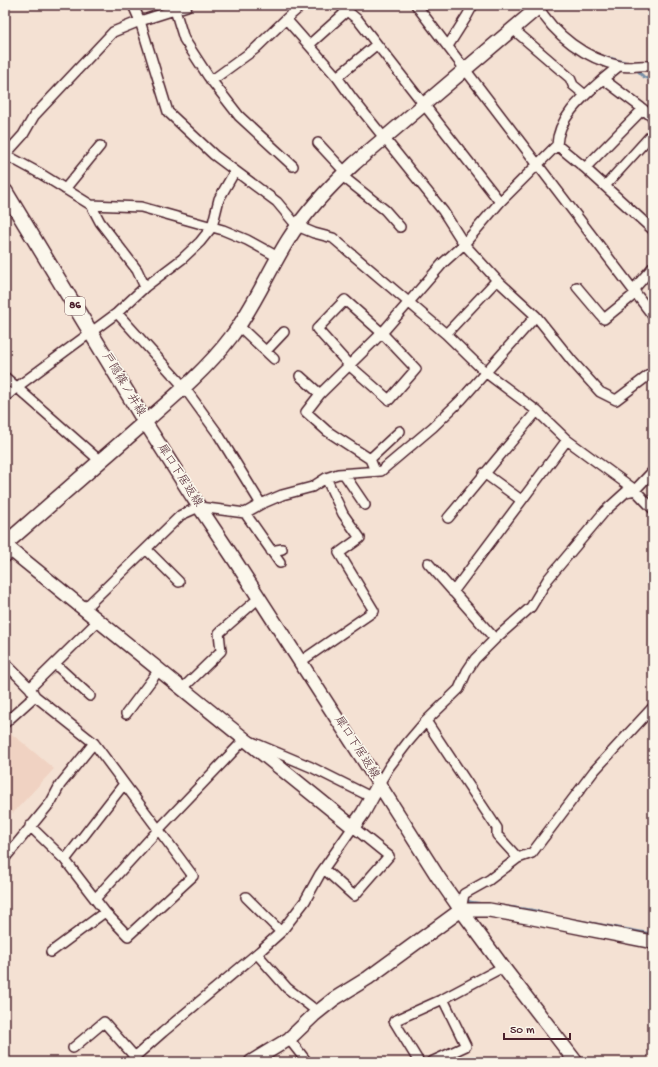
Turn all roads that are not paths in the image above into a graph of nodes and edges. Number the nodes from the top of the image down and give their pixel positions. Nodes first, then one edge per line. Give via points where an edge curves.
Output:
1 (133, 5) edge
2 (186, 5) edge
3 (302, 5) edge
4 (416, 5) edge
5 (473, 5) edge
6 (539, 6) edge
7 (344, 8) edge
8 (175, 10) junction
9 (286, 19) junction
10 (140, 21) junction
11 (513, 29) junction
12 (310, 44) junction
13 (376, 45) junction
14 (448, 46) junction
15 (619, 66) junction
16 (653, 67) edge
17 (465, 70) junction
18 (337, 77) junction
19 (602, 79) junction
20 (211, 80) junction
21 (585, 95) junction
22 (424, 105) junction
23 (643, 109) junction
24 (653, 118) edge
25 (653, 133) edge
26 (384, 138) junction
27 (318, 143) dead end
28 (557, 145) junction
29 (100, 146) dead end
30 (5, 155) edge
31 (538, 164) junction
32 (293, 166) dead end
33 (585, 168) junction
34 (235, 171) junction
35 (343, 174) junction
36 (605, 186) junction
37 (65, 189) junction
38 (5, 190) edge
39 (500, 202) junction
40 (91, 205) junction
41 (298, 226) junction
42 (212, 227) junction
43 (400, 227) dead end
44 (653, 230) edge
45 (464, 244) junction
46 (278, 257) junction
47 (653, 267) edge
48 (497, 280) junction
49 (145, 287) junction
50 (578, 287) dead end
51 (635, 291) junction
52 (409, 302) junction
53 (117, 313) junction
54 (536, 316) junction
55 (653, 316) edge
56 (239, 326) junction
57 (91, 332) junction
58 (284, 332) dead end
59 (382, 333) junction
60 (446, 334) junction
61 (266, 351) junction
62 (274, 359) dead end
63 (350, 366) junction
64 (485, 372) junction
65 (653, 372) edge
66 (300, 376) dead end
67 (5, 377) edge
68 (17, 386) junction
69 (184, 387) junction
70 (320, 394) junction
71 (5, 397) edge
72 (537, 411) junction
73 (145, 422) junction
74 (400, 431) dead end
75 (567, 440) junction
76 (370, 459) junction
77 (99, 460) junction
78 (375, 471) junction
79 (653, 471) edge
80 (484, 473) junction
81 (344, 474) junction
82 (326, 478) junction
83 (635, 490) junction
84 (521, 500) junction
85 (261, 504) junction
86 (365, 505) dead end
87 (199, 507) junction
88 (653, 509) edge
89 (245, 513) junction
90 (448, 518) dead end
91 (146, 549) junction
92 (282, 549) dead end
93 (7, 550) edge
94 (272, 551) junction
95 (280, 563) dead end
96 (428, 563) dead end
97 (179, 582) dead end
98 (453, 592) junction
99 (259, 598) junction
100 (84, 609) junction
101 (98, 621) junction
102 (495, 639) junction
103 (300, 662) junction
104 (5, 663) edge
105 (55, 664) junction
106 (159, 670) junction
107 (30, 688) junction
108 (182, 689) junction
109 (36, 696) junction
110 (90, 696) dead end
111 (653, 707) edge
112 (126, 714) dead end
113 (426, 720) junction
114 (5, 723) edge
115 (245, 739) junction
116 (94, 744) junction
117 (124, 784) junction
118 (379, 784) junction
119 (371, 798) junction
120 (30, 826) junction
121 (353, 827) junction
122 (159, 828) junction
123 (5, 858) edge
124 (518, 858) junction
125 (65, 860) junction
126 (324, 869) junction
127 (246, 896) dead end
128 (95, 899) junction
129 (461, 910) junction
130 (105, 912) junction
131 (281, 932) junction
132 (653, 942) edge
133 (52, 952) dead end
134 (256, 954) junction
135 (503, 967) junction
136 (443, 998) junction
137 (318, 1012) junction
138 (288, 1039) junction
139 (73, 1048) dead end
140 (132, 1059) edge
141 (251, 1062) edge
142 (307, 1062) edge
143 (419, 1062) edge
144 (431, 1062) edge
145 (576, 1062) edge

1 - 10 street
2 - 8 street
3 - 9 street
4 - 14 street
5 - 14 street
6 - 11 street
6 - 15 street via 552,26 564,38 593,57
7 - 12 street
7 - 13 street via 358,20
8 - 10 street
8 - 20 street via 184,39
9 - 12 street
9 - 20 street via 255,49
10 - 30 street via 113,32 34,116 23,135
10 - 34 street via 168,112
11 - 17 street
11 - 21 street via 570,78 573,85
12 - 18 street
13 - 18 street
13 - 22 street
14 - 17 street
15 - 16 street
15 - 19 street
17 - 22 street
17 - 31 street
18 - 26 street
19 - 21 street
19 - 23 street
20 - 32 street via 239,116
21 - 28 street via 569,113 557,138
22 - 26 street
22 - 39 street
23 - 24 street
23 - 33 street
25 - 36 street
26 - 35 street
26 - 45 street via 443,211
27 - 35 street
28 - 31 street
28 - 33 street
29 - 37 street
30 - 37 street
31 - 39 street
31 - 51 street
33 - 36 street
34 - 41 street via 277,202
34 - 42 street via 219,199
35 - 41 street via 313,205
35 - 43 street via 385,210
36 - 44 street
37 - 40 street
38 - 57 main road, 戸隠篠ノ井線 / 86
39 - 45 street
40 - 42 street via 140,207
40 - 49 street via 100,222 137,270
41 - 46 street
41 - 52 street via 333,238
42 - 46 street via 247,240
42 - 49 street via 200,242
45 - 48 street
45 - 52 street via 443,263
46 - 56 street
47 - 51 street
48 - 54 street
48 - 60 street
49 - 53 street
50 - 51 street via 604,319
51 - 55 street
52 - 59 street
52 - 60 street
53 - 57 street
53 - 69 street
54 - 64 street
54 - 65 street via 600,392 616,400
56 - 61 street
56 - 69 street via 221,350
57 - 68 street
57 - 73 main road, 戸隠篠ノ井線 / 86
58 - 61 street
59 - 63 street
59 - 63 street via 345,300 321,324 317,329
59 - 63 street via 416,369 389,400
60 - 64 street
61 - 62 street
63 - 70 street
64 - 72 street
64 - 78 street via 433,428 381,471
66 - 70 street
67 - 68 street
68 - 71 street
68 - 77 street
69 - 73 street
69 - 85 street via 218,434
70 - 76 street via 306,412 327,431
72 - 75 street
72 - 80 street
73 - 77 main road, 戸隠篠ノ井線
73 - 87 street, 犀口下居返線
74 - 76 street
75 - 83 street
75 - 84 street
76 - 78 street
77 - 93 main road, 戸隠篠ノ井線
78 - 81 street
79 - 83 street
80 - 84 street
80 - 90 street
81 - 82 street
81 - 86 street
82 - 85 street via 312,487
82 - 103 street via 343,514 360,538 338,553 374,611
83 - 88 street
83 - 102 street via 626,492 605,511 548,579 531,607
84 - 98 street
85 - 89 street
87 - 89 street
87 - 91 street via 181,515
87 - 99 street, 犀口下居返線
89 - 94 street
91 - 97 street
91 - 100 street
92 - 94 street
93 - 100 street
94 - 95 street
96 - 98 street
98 - 102 street
99 - 103 street, 犀口下居返線
99 - 108 street via 219,632 221,651
100 - 101 street
101 - 105 street
101 - 106 street
102 - 113 street via 467,671 459,689
103 - 118 street, 犀口下居返線
104 - 107 street
105 - 107 street
105 - 110 street
106 - 108 street
106 - 112 street
107 - 109 street
108 - 115 street
109 - 114 street
109 - 116 street
111 - 124 street via 594,771 532,853
113 - 118 street via 389,767
113 - 124 street via 497,828 497,835
115 - 119 street via 311,767
115 - 121 street
115 - 122 street
116 - 117 street
116 - 120 street
117 - 122 street
117 - 125 street
118 - 119 street
118 - 129 street, 犀口下居返線
119 - 121 street
120 - 123 street
120 - 125 street
121 - 126 street
121 - 126 street via 388,856 354,896
122 - 128 street
122 - 130 street via 193,876 128,936
124 - 129 street via 489,880 464,894
125 - 128 street
126 - 131 street
127 - 131 street
128 - 130 street
129 - 132 street via 489,910
129 - 135 street, 犀口下居返線
129 - 137 street
130 - 133 street
131 - 134 street
134 - 137 street via 287,988
134 - 140 street
135 - 136 street
135 - 145 street, 犀口下居返線
136 - 143 street via 394,1021
136 - 144 street via 466,1046
137 - 138 street
138 - 141 street
138 - 142 street
139 - 140 street via 104,1022

